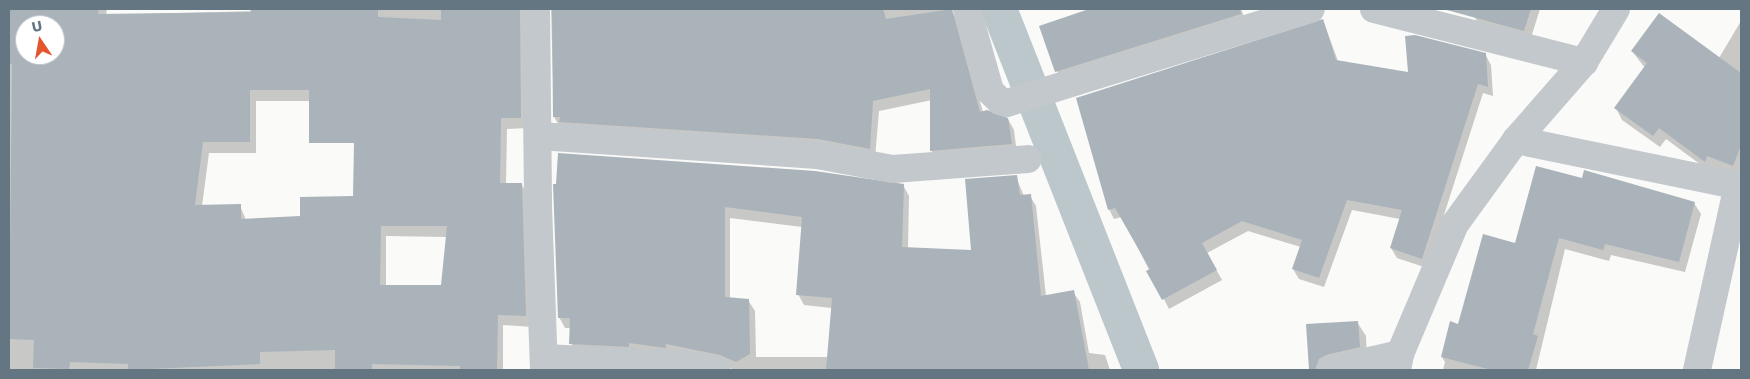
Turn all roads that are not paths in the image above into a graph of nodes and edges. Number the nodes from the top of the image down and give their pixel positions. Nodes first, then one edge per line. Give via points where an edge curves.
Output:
1 (536, 9) edge
2 (967, 9) edge
3 (1311, 9) edge
4 (1374, 9) edge
5 (1616, 9) edge
6 (1584, 62) junction
7 (539, 136) junction
8 (1516, 140) junction
9 (1028, 159) dead end
10 (1740, 186) edge
11 (1399, 362) edge
12 (544, 364) edge
13 (717, 370) edge
14 (1330, 370) edge
15 (1697, 370) edge

1 - 7 street
2 - 3 street via 990,91 1007,103
4 - 6 street
5 - 6 street
6 - 8 street
7 - 9 street via 816,155 893,169
7 - 12 street via 538,206
8 - 10 street
8 - 11 street via 1455,224
10 - 15 street
11 - 14 street
12 - 13 street via 688,365

